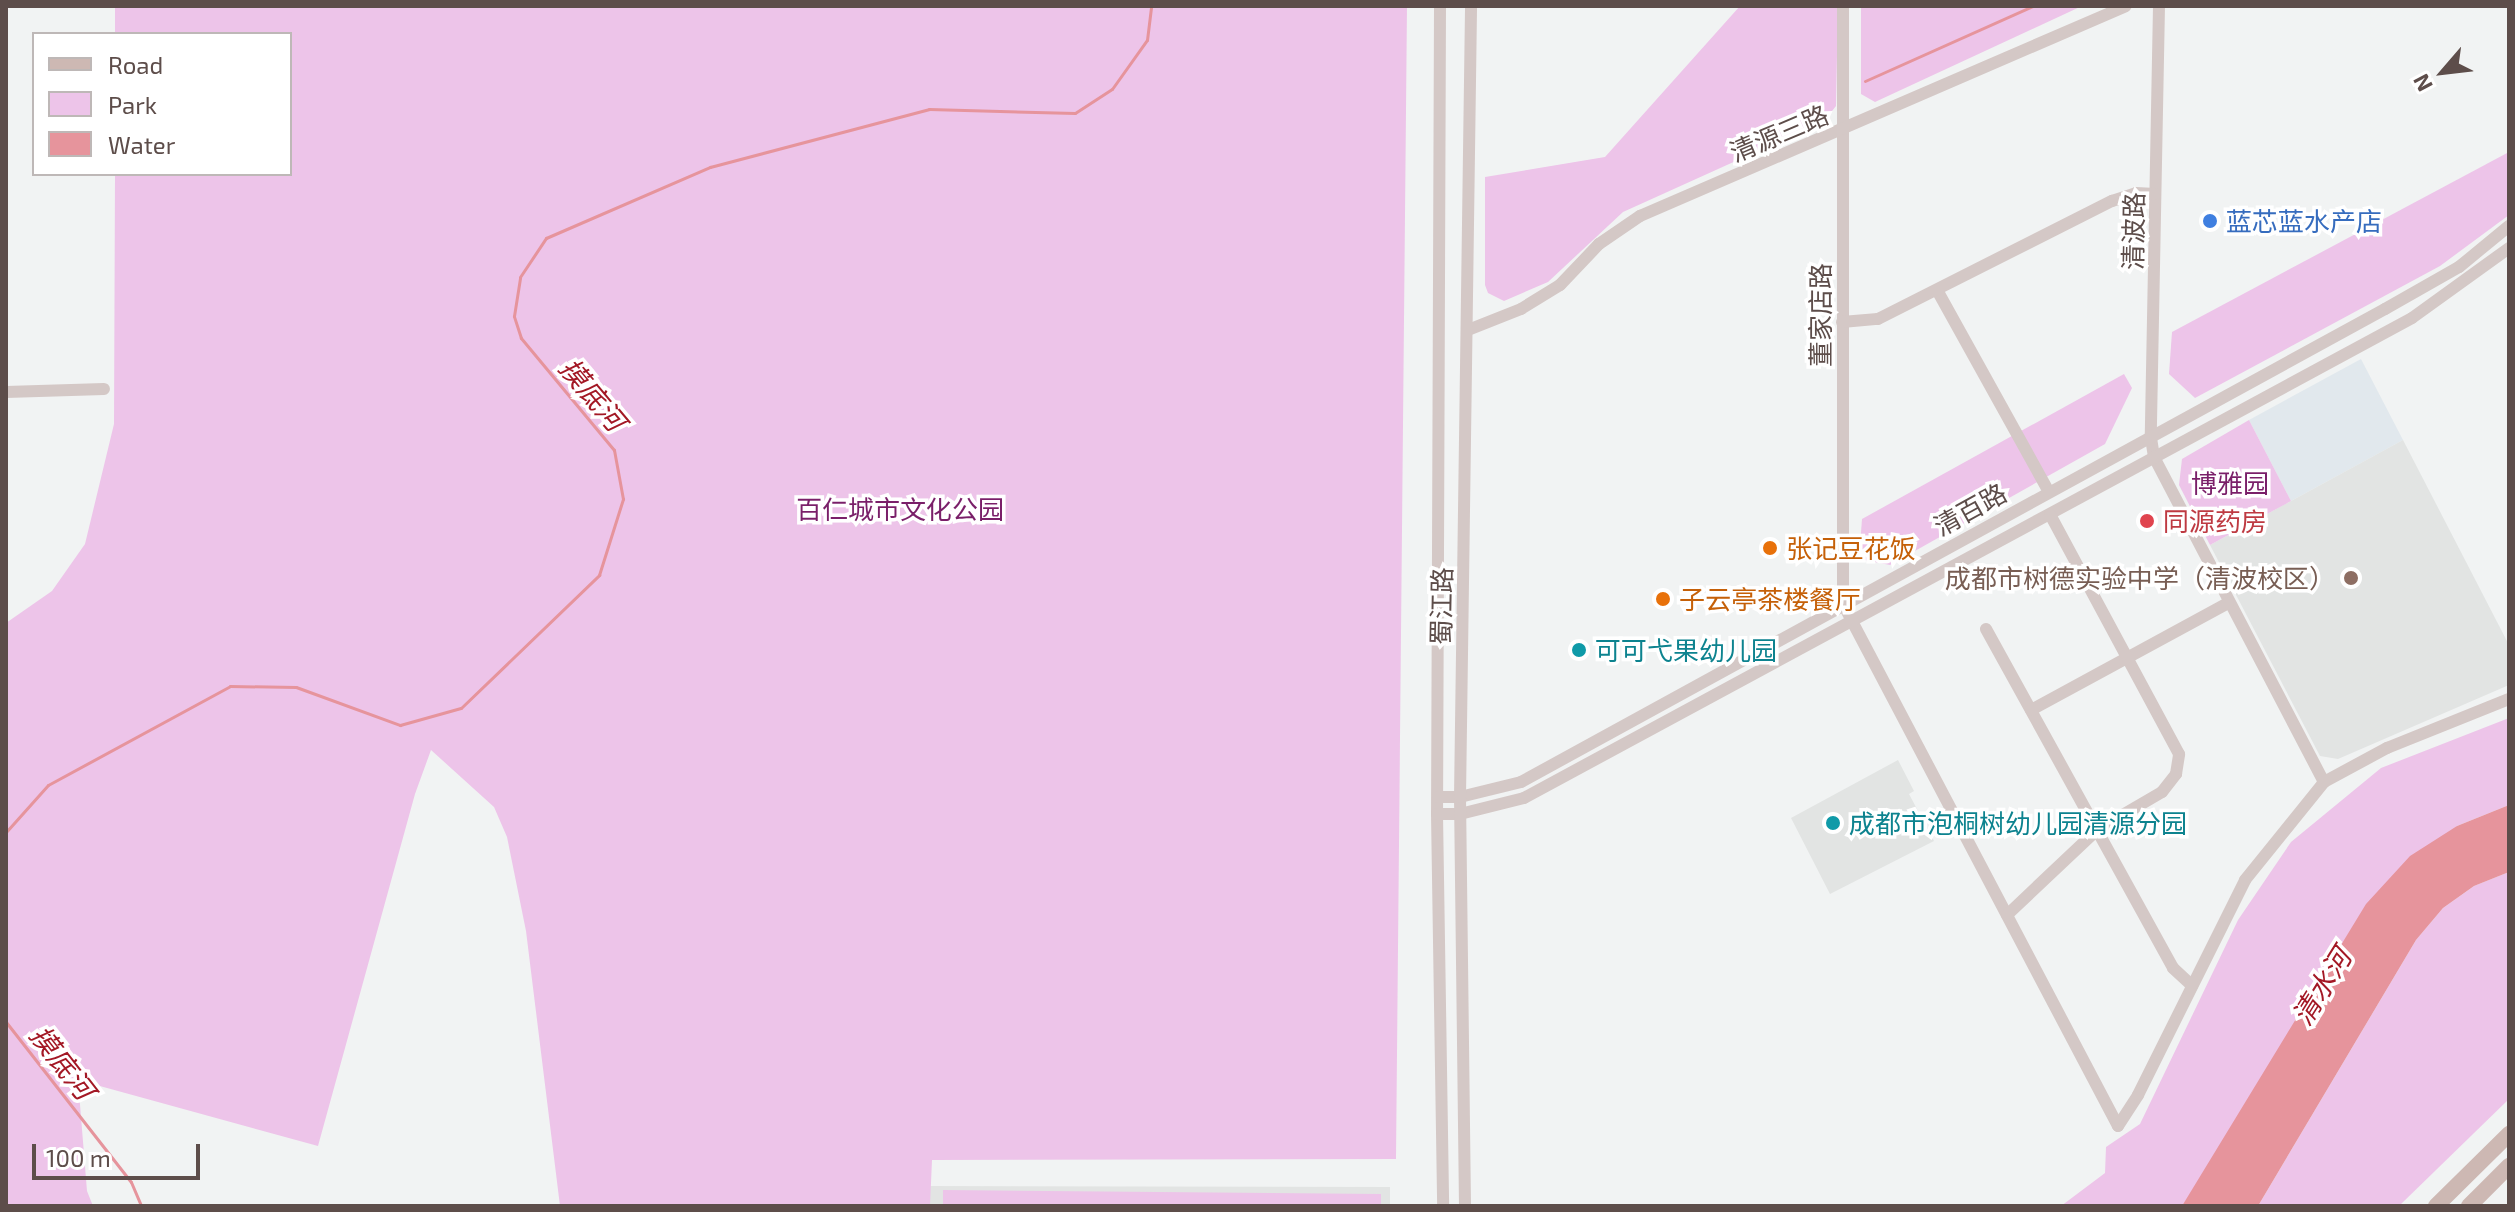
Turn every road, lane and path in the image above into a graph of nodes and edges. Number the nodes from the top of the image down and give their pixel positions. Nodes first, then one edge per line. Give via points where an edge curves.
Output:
1 (1440, 6) edge
2 (1471, 6) edge
3 (1843, 6) edge
4 (2126, 6) edge
5 (2159, 6) edge
6 (1842, 130) junction
7 (2155, 194) junction
8 (2509, 226) edge
9 (2509, 248) edge
10 (1937, 290) junction
11 (1842, 322) junction
12 (1468, 330) junction
13 (104, 389) dead end
14 (6, 392) edge
15 (2151, 438) junction
16 (2154, 457) junction
17 (2049, 492) junction
18 (2050, 514) junction
19 (2228, 603) junction
20 (1843, 604) junction
21 (1852, 622) junction
22 (1986, 629) dead end
23 (2128, 659) junction
24 (2509, 699) edge
25 (2031, 710) junction
26 (2324, 782) junction
27 (1438, 797) junction
28 (1460, 797) junction
29 (1437, 814) junction
30 (1460, 814) junction
31 (2097, 830) junction
32 (2007, 915) junction
33 (2192, 986) junction
34 (2509, 1134) edge
35 (2509, 1166) edge
36 (1443, 1206) edge
37 (1465, 1206) edge
38 (2436, 1206) edge
39 (2469, 1206) edge

1 - 27 street, 蜀江路
2 - 12 street, 蜀江路
3 - 6 street, 董家店路
4 - 6 street, 清源三路
5 - 7 street, 清波路
6 - 11 street, 董家店路
6 - 12 street, 清源三路 via 1640,216 1599,244 1560,285 1521,309
7 - 10 street via 2136,193 2112,201
7 - 15 street, 清波路
8 - 15 street, 清百路 via 2459,267
9 - 16 street, 清百路 via 2412,318
10 - 11 street via 1878,319
10 - 17 street
11 - 20 street, 董家店路
12 - 28 street, 蜀江路
13 - 14 street
15 - 16 street, 清波路
15 - 17 street, 清百路
16 - 18 street, 清百路
16 - 19 street, 清波路
17 - 20 street, 清百路
18 - 21 street, 清百路
18 - 23 street
19 - 23 street
19 - 26 street, 清波路
20 - 21 street, 董家店路
20 - 28 street, 清百路 via 1521,782
21 - 30 street, 清百路 via 1524,798
21 - 32 street, 董家店路
22 - 25 street
23 - 25 street
23 - 31 street via 2179,754 2176,774 2162,792
24 - 26 street via 2387,748
25 - 31 street
26 - 33 street via 2245,880
27 - 28 street, 清百路
27 - 29 street, 蜀江路
28 - 30 street, 蜀江路
29 - 30 street, 清百路
29 - 36 street, 蜀江路
30 - 37 street, 蜀江路
31 - 32 street
31 - 33 street via 2173,968
32 - 33 street, 董家店路 via 2118,1126
34 - 38 main road
35 - 39 main road

